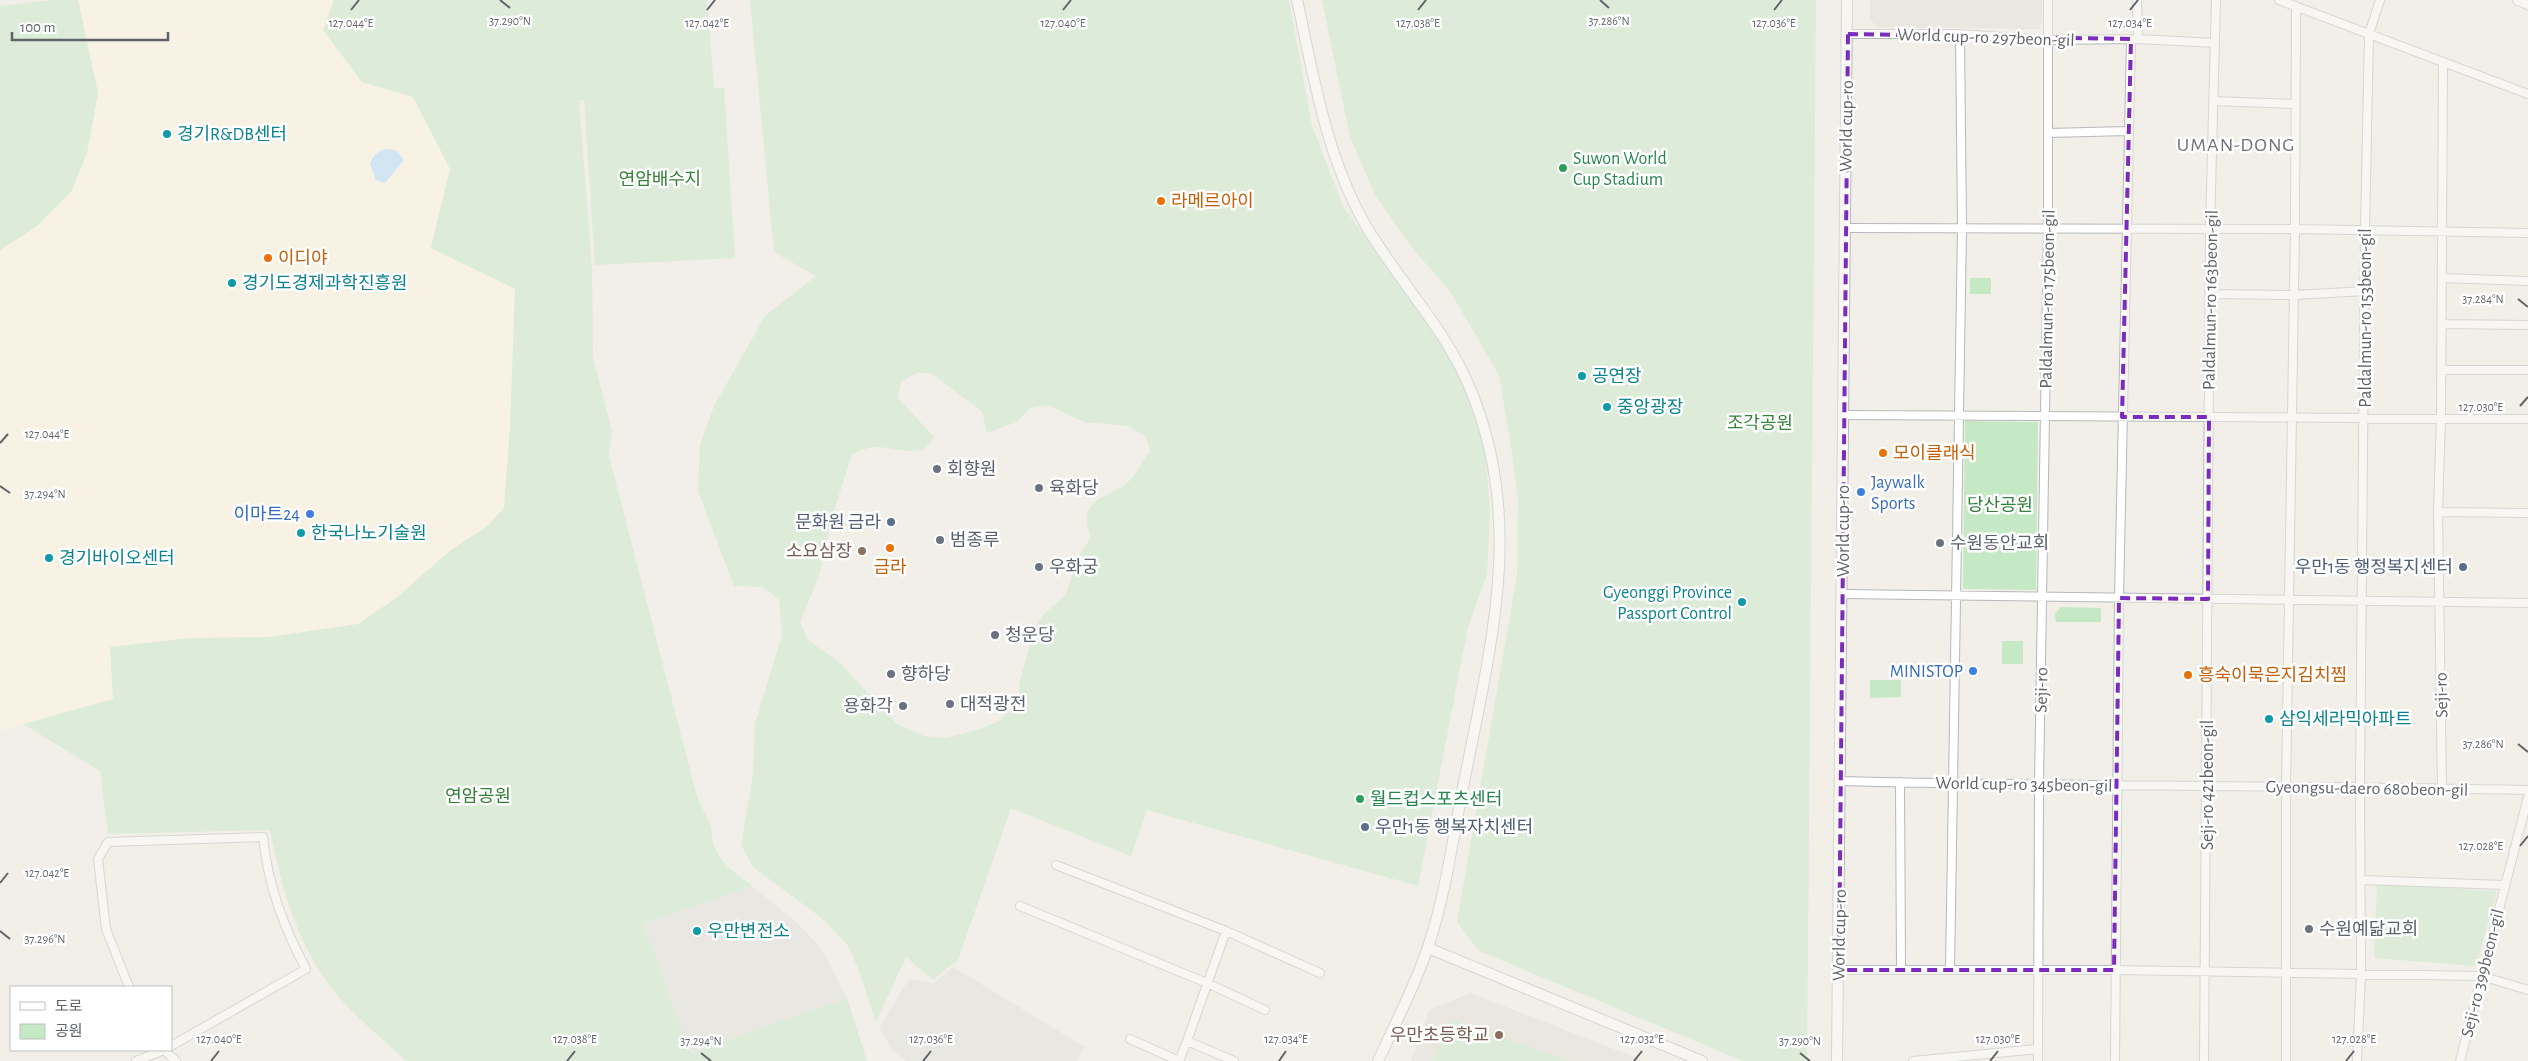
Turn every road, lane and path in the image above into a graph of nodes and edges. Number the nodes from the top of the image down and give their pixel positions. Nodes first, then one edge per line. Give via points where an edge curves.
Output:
1 (1297, 0) edge
2 (1847, 0) edge
3 (2048, 0) edge
4 (2137, 0) edge
5 (2216, 0) edge
6 (2279, 0) edge
7 (2380, 0) edge
8 (2518, 0) edge
9 (2528, 4) edge
10 (2296, 6) junction
11 (1848, 34) junction
12 (1960, 34) junction
13 (2370, 34) junction
14 (2134, 39) junction
15 (2048, 40) junction
16 (2215, 43) junction
17 (2443, 62) junction
18 (2528, 94) edge
19 (2213, 101) junction
20 (2296, 104) junction
21 (2128, 131) junction
22 (2048, 133) junction
23 (1845, 228) junction
24 (1962, 229) junction
25 (2048, 229) junction
26 (2126, 229) junction
27 (2210, 229) junction
28 (2295, 229) junction
29 (2365, 230) junction
30 (2443, 230) junction
31 (2528, 233) edge
32 (2442, 278) junction
33 (2528, 281) edge
34 (2365, 291) junction
35 (2210, 294) junction
36 (2294, 295) junction
37 (2442, 324) junction
38 (2528, 325) edge
39 (2442, 370) junction
40 (2528, 370) edge
41 (1844, 415) junction
42 (1959, 416) junction
43 (2045, 416) junction
44 (2122, 416) junction
45 (2209, 417) junction
46 (2293, 418) junction
47 (2365, 418) junction
48 (2441, 418) junction
49 (2528, 419) edge
50 (2438, 512) junction
51 (2528, 513) edge
52 (1842, 594) junction
53 (1955, 596) junction
54 (2043, 597) junction
55 (2119, 598) junction
56 (2208, 599) junction
57 (2290, 601) junction
58 (2440, 601) junction
59 (2362, 603) junction
60 (2528, 603) edge
61 (1841, 781) junction
62 (1900, 782) junction
63 (1953, 782) junction
64 (2039, 784) junction
65 (2119, 785) junction
66 (2207, 786) junction
67 (2286, 786) junction
68 (2360, 786) junction
69 (2442, 788) junction
70 (2528, 790) edge
71 (2528, 797) edge
72 (1056, 865) dead end
73 (2361, 880) junction
74 (2504, 885) junction
75 (1020, 906) dead end
76 (1226, 931) junction
77 (1428, 948) junction
78 (1839, 970) junction
79 (1901, 970) junction
80 (1950, 970) junction
81 (2040, 970) junction
82 (2114, 970) junction
83 (2205, 970) junction
84 (2285, 971) junction
85 (1320, 973) dead end
86 (2361, 975) junction
87 (2481, 976) junction
88 (1207, 983) junction
89 (129, 986) edge
90 (2528, 990) edge
91 (1265, 1010) dead end
92 (1130, 1039) dead end
93 (1187, 1041) junction
94 (172, 1045) edge
95 (2038, 1049) junction
96 (161, 1051) edge
97 (165, 1051) edge
98 (136, 1061) edge
99 (176, 1061) edge
100 (1234, 1061) edge
101 (1378, 1061) edge
102 (1702, 1061) edge
103 (1837, 1061) edge
104 (1913, 1061) edge
105 (2038, 1061) edge
106 (2115, 1061) edge
107 (2204, 1061) edge
108 (2286, 1061) edge
109 (2357, 1061) edge
110 (2460, 1061) edge

1 - 77 street via 1323,118 1342,176 1374,239 1430,315 1457,360 1482,420 1497,490 1501,539 1492,632 1441,902
2 - 11 street, World cup-ro
3 - 15 street, Paldalmun-ro 175beon-gil
4 - 14 street
5 - 16 street, Paldalmun-ro 163beon-gil
6 - 10 street
7 - 13 street, Paldalmun-ro 153beon-gil
8 - 9 street
10 - 13 street
10 - 20 street
11 - 12 street, World cup-ro 297beon-gil
11 - 23 street, World cup-ro
12 - 15 street, World cup-ro 297beon-gil
12 - 24 street
13 - 17 street
13 - 29 street, Paldalmun-ro 153beon-gil
14 - 15 street, World cup-ro 297beon-gil
14 - 16 street, World cup-ro 297beon-gil
14 - 21 street
15 - 22 street, Paldalmun-ro 175beon-gil
16 - 19 street, Paldalmun-ro 163beon-gil
17 - 18 street
17 - 30 street, Seji-ro
19 - 20 street
19 - 27 street, Paldalmun-ro 163beon-gil
20 - 28 street
21 - 22 street
21 - 26 street
22 - 25 street, Paldalmun-ro 175beon-gil
23 - 24 street
23 - 41 street, World cup-ro
24 - 25 street
24 - 42 street
25 - 26 street
25 - 43 street, Paldalmun-ro 175beon-gil
26 - 27 street
26 - 44 street
27 - 28 street
27 - 35 street, Paldalmun-ro 163beon-gil
28 - 29 street
28 - 36 street
29 - 30 street
29 - 34 street, Paldalmun-ro 153beon-gil
30 - 31 street
30 - 32 street, Seji-ro
32 - 33 street
32 - 37 street, Seji-ro
34 - 36 street
34 - 47 street, Paldalmun-ro 153beon-gil
35 - 36 street
35 - 45 street, Paldalmun-ro 163beon-gil
36 - 46 street
37 - 38 street
37 - 39 street, Seji-ro
39 - 40 street
39 - 48 street, Seji-ro
41 - 42 street
41 - 52 street, World cup-ro
42 - 43 street
42 - 53 street
43 - 44 street
43 - 54 street, Paldalmun-ro 175beon-gil
44 - 45 street
44 - 55 street
45 - 46 street
45 - 56 street, Paldalmun-ro 163beon-gil
46 - 47 street
46 - 57 street
47 - 48 street
47 - 59 street, Paldalmun-ro 153beon-gil
48 - 49 street
48 - 50 street, Seji-ro
50 - 51 street
50 - 58 street, Seji-ro
52 - 53 street
52 - 61 street, World cup-ro
53 - 54 street
53 - 63 street
54 - 55 street
54 - 64 street, Seji-ro
55 - 56 street
55 - 65 street
56 - 57 street
56 - 66 street, Seji-ro 421beon-gil
57 - 59 street
57 - 67 street
58 - 59 street
58 - 60 street
58 - 69 street, Seji-ro
59 - 68 street
61 - 62 street, World cup-ro 345beon-gil
61 - 78 street, World cup-ro
62 - 63 street, World cup-ro 345beon-gil
62 - 79 street
63 - 64 street, World cup-ro 345beon-gil
63 - 80 street
64 - 65 street, World cup-ro 345beon-gil
64 - 81 street, Seji-ro
65 - 66 street, World cup-ro 345beon-gil
65 - 82 street
66 - 67 street, Gyeongsu-daero 680beon-gil
66 - 83 street, Seji-ro 421beon-gil
67 - 68 street, Gyeongsu-daero 680beon-gil
67 - 84 street
68 - 69 street, Gyeongsu-daero 680beon-gil
68 - 73 street
69 - 70 street, Gyeongsu-daero 680beon-gil
71 - 74 street, Seji-ro 399beon-gil
72 - 76 street
73 - 74 street, Seji-ro 399beon-gil
73 - 86 street
74 - 87 street, Seji-ro 399beon-gil
75 - 88 street
76 - 85 street
76 - 88 street
77 - 101 street
77 - 102 street
78 - 79 street
78 - 103 street, World cup-ro
79 - 80 street
80 - 81 street
81 - 82 street
81 - 95 street, Seji-ro
82 - 83 street
82 - 106 street
83 - 84 street
83 - 107 street, Seji-ro 421beon-gil
84 - 86 street
84 - 108 street
86 - 87 street
86 - 109 street
87 - 90 street
87 - 110 street, Seji-ro 399beon-gil
88 - 91 street
88 - 93 street
89 - 94 street via 106,929 98,859 108,842 263,837 274,897 306,969
92 - 93 street via 1179,1060
93 - 100 street
95 - 104 street
95 - 105 street, Seji-ro
96 - 98 street
97 - 99 street

